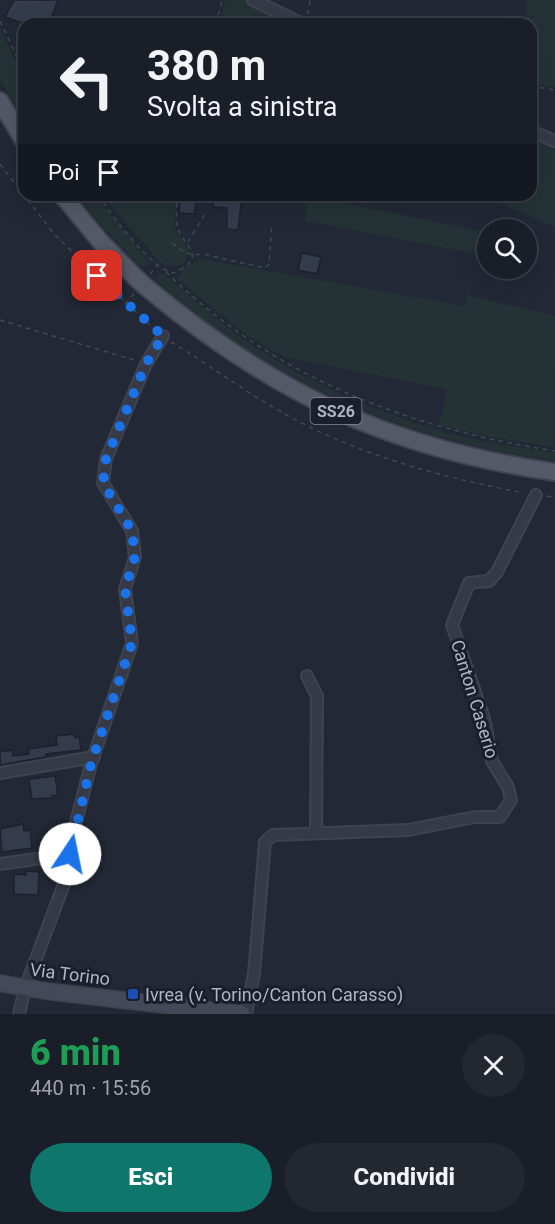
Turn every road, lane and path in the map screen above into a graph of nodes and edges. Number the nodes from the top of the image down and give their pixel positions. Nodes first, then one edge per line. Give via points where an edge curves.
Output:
1 (222, 0) edge
2 (254, 0) edge
3 (310, 0) edge
4 (218, 18) edge
5 (300, 18) edge
6 (306, 18) edge
7 (0, 21) edge
8 (18, 59) edge
9 (537, 87) edge
10 (555, 90) edge
11 (0, 101) edge
12 (18, 131) edge
13 (537, 134) edge
14 (555, 141) edge
15 (0, 164) edge
16 (18, 187) edge
17 (29, 201) edge
18 (67, 201) edge
19 (103, 201) edge
20 (178, 201) edge
21 (204, 214) dead end
22 (272, 223) dead end
23 (172, 243) dead end
24 (187, 243) junction
25 (192, 255) junction
26 (166, 272) junction
27 (0, 320) edge
28 (163, 336) junction
29 (146, 364) junction
30 (555, 451) edge
31 (555, 472) edge
32 (536, 495) junction
33 (555, 498) edge
34 (307, 676) dead end
35 (94, 758) junction
36 (0, 773) edge
37 (316, 833) junction
38 (70, 854) junction
39 (0, 864) edge
40 (0, 983) edge
41 (25, 988) junction
42 (20, 1014) edge
43 (244, 1014) edge

1 - 4 path
2 - 5 street
3 - 6 path
7 - 8 path
9 - 10 path
11 - 12 main road
13 - 14 street
15 - 16 path
17 - 28 path via 54,234
18 - 31 main road, SS26 via 141,282 240,359 333,410 398,436 458,454
19 - 26 path via 128,234
20 - 24 path via 178,230
21 - 24 path
22 - 25 path via 269,264 265,268
23 - 25 path
24 - 25 path
25 - 26 path via 179,270
26 - 30 path via 253,343 329,385 418,421 476,437
27 - 29 path
28 - 29 street
28 - 32 path via 271,406 329,436 394,462
29 - 35 street via 106,459 103,483 132,531 135,557 125,589 132,643
32 - 33 path
32 - 37 street, Canton Caserio via 497,572 489,581 469,583 452,625 484,718 492,762 508,787 511,800 500,817 475,817 408,830
34 - 37 street via 317,696
35 - 36 street
35 - 38 street
37 - 43 street, Canton Caserio via 273,835 265,842 254,974
38 - 39 street
38 - 41 street via 55,912
40 - 41 street, Via Torino
41 - 42 street
41 - 43 street, Via Torino

